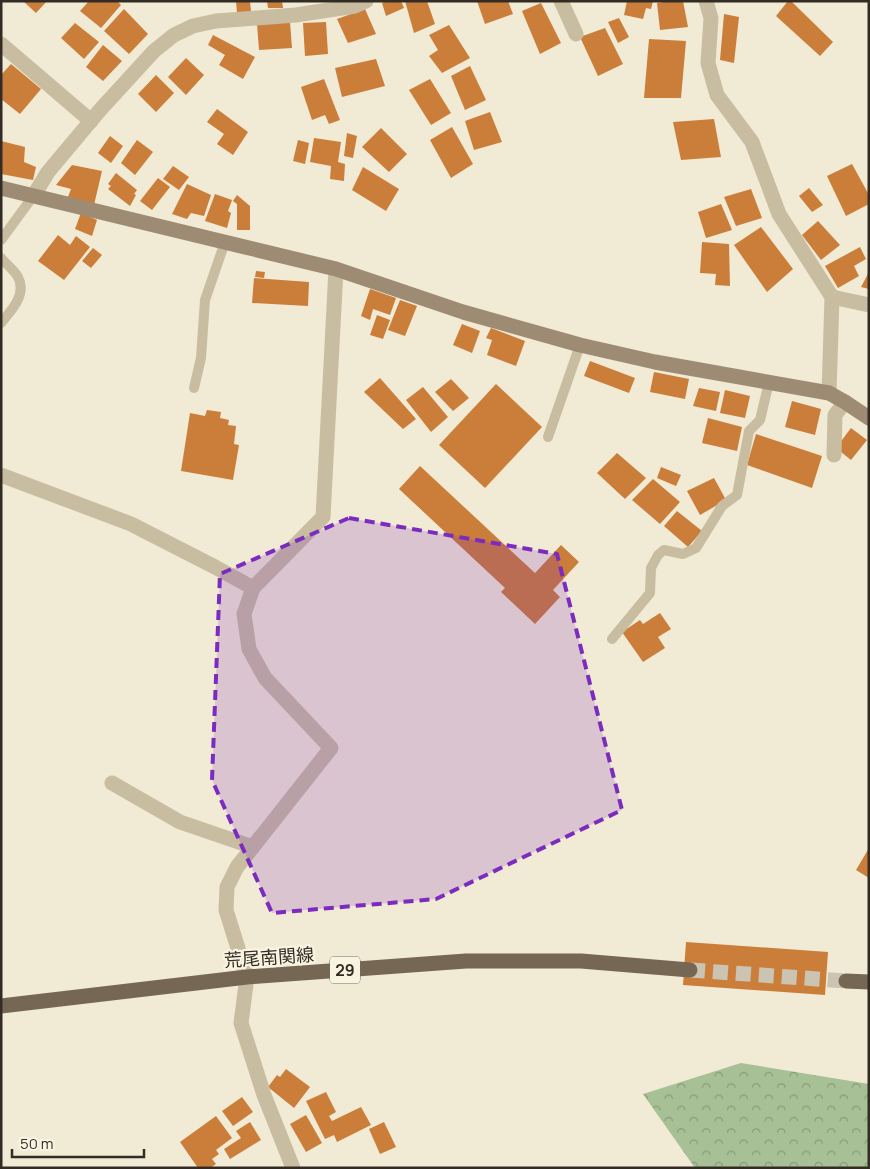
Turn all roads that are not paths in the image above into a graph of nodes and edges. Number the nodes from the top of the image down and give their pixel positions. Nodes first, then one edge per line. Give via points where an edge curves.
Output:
1 (366, 1) edge
2 (560, 1) edge
3 (706, 1) edge
4 (576, 34) dead end
5 (1, 44) edge
6 (91, 121) junction
7 (1, 188) edge
8 (34, 195) junction
9 (1, 240) edge
10 (225, 242) junction
11 (1, 258) edge
12 (336, 269) junction
13 (833, 304) junction
14 (869, 305) edge
15 (1, 323) edge
16 (580, 345) junction
17 (770, 382) junction
18 (194, 388) dead end
19 (829, 393) junction
20 (846, 402) junction
21 (869, 418) edge
22 (548, 437) dead end
23 (834, 455) dead end
24 (1, 475) edge
25 (253, 588) junction
26 (612, 639) dead end
27 (112, 783) dead end
28 (253, 847) junction
29 (690, 970) tunnel mouth
30 (247, 977) junction
31 (846, 981) tunnel mouth
32 (869, 982) edge
33 (1, 1006) edge
34 (293, 1168) edge

1 - 6 street via 355,6 296,15 192,26 154,51
2 - 4 street
3 - 13 street via 711,18 708,63 717,95 752,142 779,214
5 - 6 street
6 - 8 street via 48,172
7 - 8 street
8 - 9 lane
8 - 10 street
10 - 12 street
10 - 18 lane via 204,300 201,358
11 - 15 lane via 18,276 22,289 16,305
12 - 16 street via 463,312
12 - 25 street via 323,517
13 - 14 street
13 - 19 street
16 - 17 street
16 - 22 lane
17 - 19 street
17 - 26 lane via 760,420 749,431 737,495 722,506 696,548 683,554 664,550 658,555 651,568 650,593
19 - 20 street
20 - 21 street
20 - 23 street via 835,415
24 - 25 street via 131,524
25 - 28 street via 244,614 249,649 264,678 331,748
27 - 28 street via 180,822
28 - 30 street via 237,867 227,887 226,910
29 - 30 main road, 荒尾南関線 / 29 via 581,961 466,961
30 - 33 main road, 荒尾南関線 / 29
30 - 34 street via 241,1023 264,1095
31 - 32 main road

